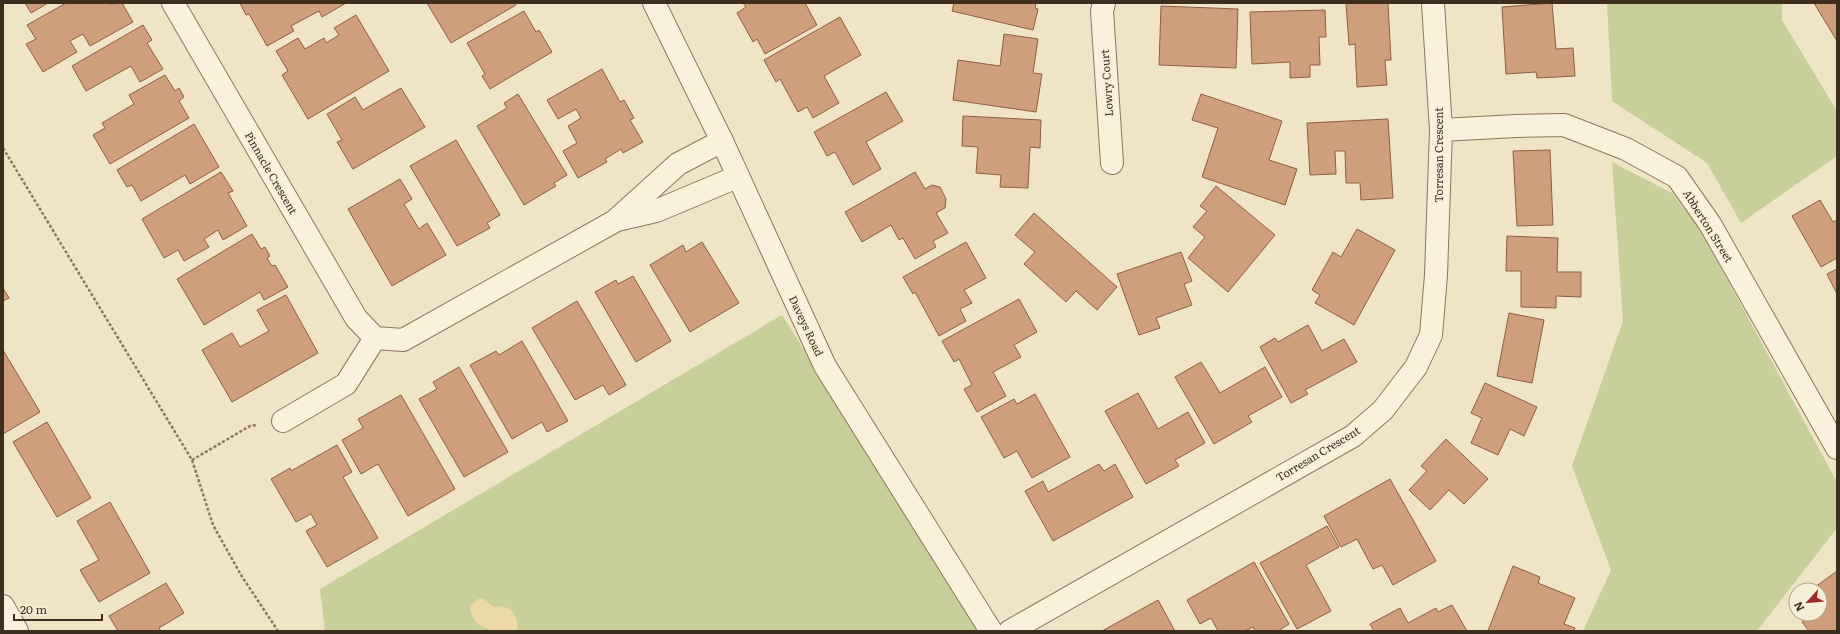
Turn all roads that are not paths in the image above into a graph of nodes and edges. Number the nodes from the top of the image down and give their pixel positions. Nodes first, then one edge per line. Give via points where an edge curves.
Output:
1 (173, 3) edge
2 (654, 3) edge
3 (1104, 3) edge
4 (1433, 3) edge
5 (1441, 130) junction
6 (722, 141) junction
7 (1112, 163) dead end
8 (737, 177) junction
9 (615, 220) junction
10 (375, 338) junction
11 (283, 421) road end
12 (1837, 448) edge
13 (3, 606) edge
14 (17, 631) edge
15 (991, 631) edge
16 (1010, 631) edge

1 - 10 street, Pinnacle Crescent via 356,318
2 - 6 street, Daveys Road
3 - 7 street, Lowry Court via 1102,11
4 - 5 street, Torresan Crescent
5 - 12 street, Abberton Street via 1564,125 1626,149 1676,177 1710,224
5 - 16 street, Torresan Crescent via 1436,275 1431,335 1416,367 1383,410 1352,436
6 - 8 street, Daveys Road
6 - 9 street via 678,164
8 - 9 street via 656,211
8 - 15 street, Daveys Road via 825,366
9 - 10 street via 403,340
10 - 11 street via 346,384
13 - 14 street

